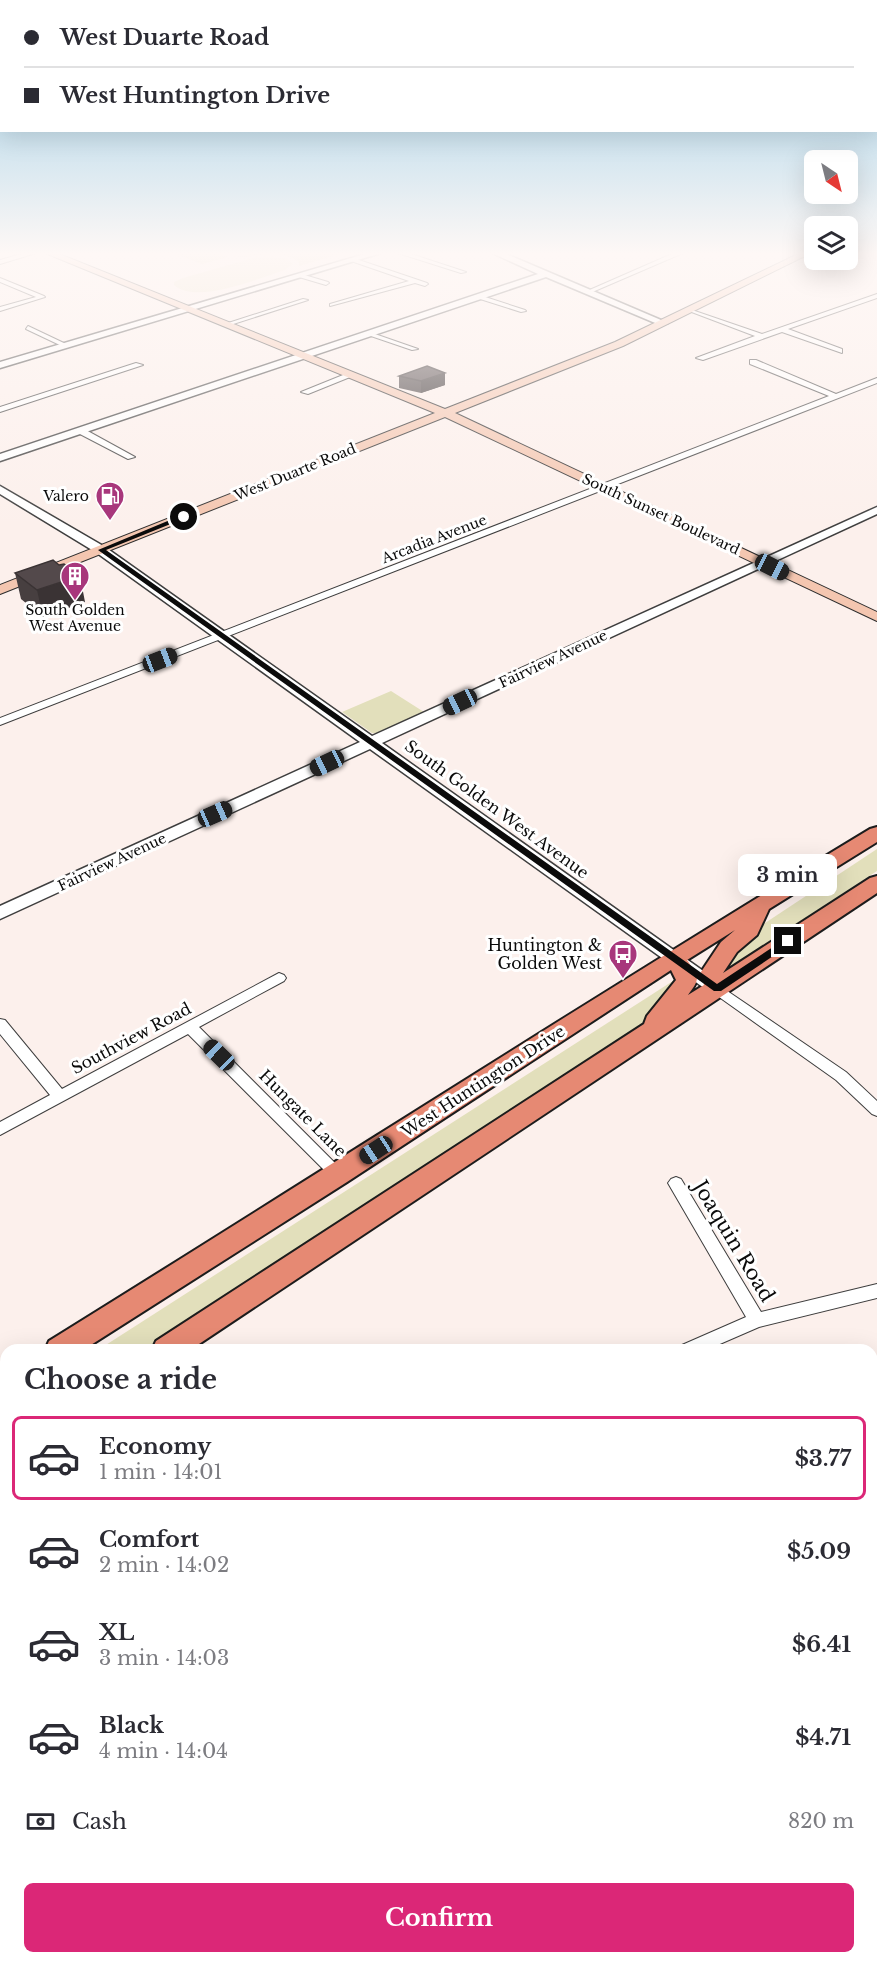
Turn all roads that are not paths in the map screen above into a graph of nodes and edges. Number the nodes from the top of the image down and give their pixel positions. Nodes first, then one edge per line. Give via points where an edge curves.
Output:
1 (63, 345) edge
2 (71, 345) edge
3 (276, 345) edge
4 (339, 345) edge
5 (401, 345) edge
6 (614, 345) edge
7 (737, 345) edge
8 (822, 345) edge
9 (66, 346) junction
10 (414, 349) dead end
11 (839, 351) dead end
12 (305, 356) junction
13 (700, 358) dead end
14 (753, 362) dead end
15 (139, 365) dead end
16 (0, 366) edge
17 (351, 375) junction
18 (877, 380) edge
19 (305, 392) dead end
20 (835, 396) junction
21 (0, 410) edge
22 (446, 413) junction
23 (81, 431) junction
24 (131, 457) dead end
25 (0, 458) edge
26 (603, 487) junction
27 (0, 489) edge
28 (877, 510) edge
29 (101, 550) junction
30 (763, 562) junction
31 (0, 590) edge
32 (877, 617) edge
33 (224, 635) junction
34 (0, 722) edge
35 (372, 741) junction
36 (877, 833) edge
37 (877, 883) edge
38 (760, 905) junction
39 (0, 913) edge
40 (674, 958) junction
41 (279, 978) dead end
42 (717, 989) junction
43 (0, 1024) edge
44 (190, 1027) junction
45 (646, 1033) junction
46 (59, 1096) junction
47 (877, 1110) edge
48 (0, 1129) edge
49 (338, 1174) junction
50 (676, 1183) dead end
51 (877, 1291) edge
52 (757, 1320) junction
53 (69, 1344) edge
54 (175, 1344) edge
55 (702, 1344) edge

1 - 9 street
2 - 9 street
3 - 12 main road, South Sunset Boulevard
4 - 12 street
5 - 10 street
6 - 22 main road, West Duarte Road
7 - 13 street
8 - 11 street
9 - 16 street
12 - 17 main road, South Sunset Boulevard
12 - 23 street
14 - 20 street
15 - 21 street
17 - 19 street
17 - 22 main road, South Sunset Boulevard
18 - 20 street, Arcadia Avenue
20 - 26 street, Arcadia Avenue
22 - 26 main road, South Sunset Boulevard
22 - 29 main road, West Duarte Road
23 - 24 street
23 - 25 street
26 - 30 main road, South Sunset Boulevard
26 - 33 street, Arcadia Avenue
27 - 29 street, South Golden West Avenue
28 - 30 street, Fairview Avenue
29 - 31 main road, West Duarte Road
29 - 33 street, South Golden West Avenue
30 - 32 main road, South Sunset Boulevard
30 - 35 street, Fairview Avenue
33 - 34 street, Arcadia Avenue
33 - 35 street, South Golden West Avenue
35 - 39 street, Fairview Avenue
35 - 40 street, South Golden West Avenue
36 - 38 main road, West Huntington Drive
37 - 42 main road
38 - 40 main road, West Huntington Drive
38 - 42 main road via 749,930 716,963 712,972
40 - 42 street, South Golden West Avenue
40 - 45 main road via 687,981
40 - 49 main road, West Huntington Drive
41 - 44 street, Southview Road
42 - 45 main road
42 - 47 street via 842,1076
43 - 46 street
44 - 46 street, Southview Road
44 - 49 street, Hungate Lane
45 - 54 main road
46 - 48 street, Southview Road
49 - 53 main road, West Huntington Drive
50 - 52 street, Joaquin Road
51 - 52 street
52 - 55 street

